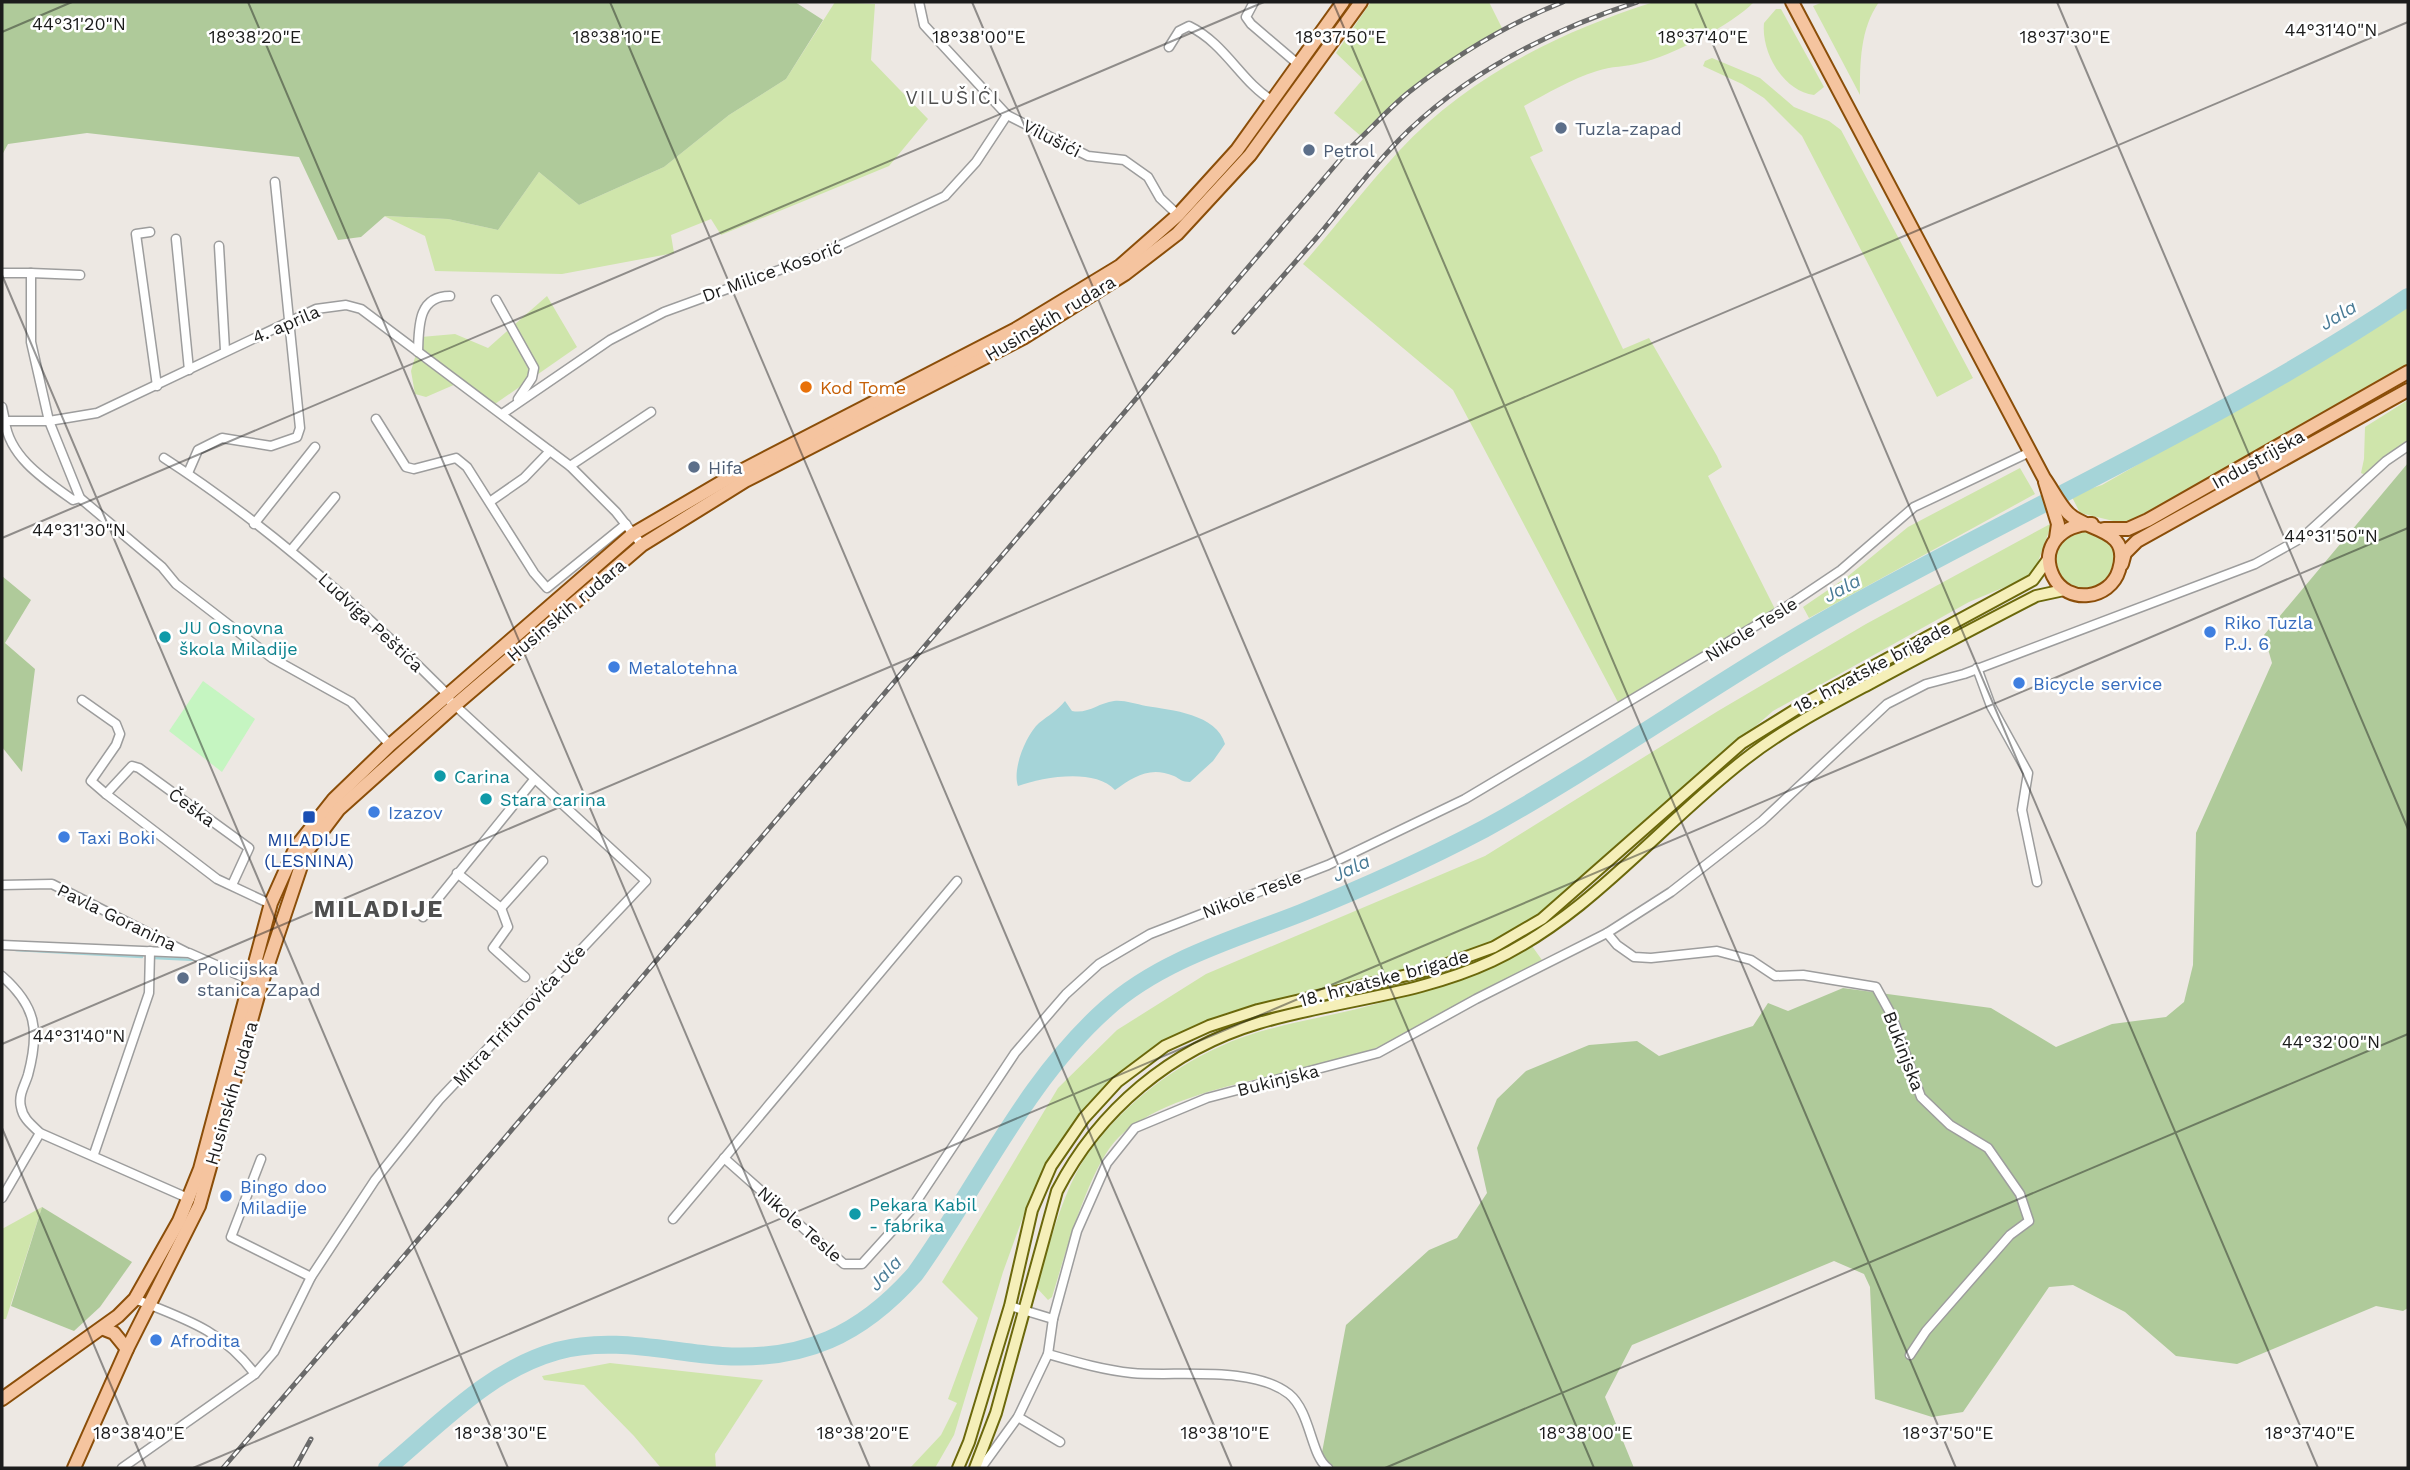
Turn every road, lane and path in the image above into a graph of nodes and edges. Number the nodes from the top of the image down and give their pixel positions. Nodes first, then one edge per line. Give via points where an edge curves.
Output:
1 (919, 2) edge
2 (1254, 2) edge
3 (1343, 2) edge
4 (1361, 2) edge
5 (1791, 2) edge
6 (1169, 47) dead end
7 (1299, 65) junction
8 (1273, 101) junction
9 (1007, 115) junction
10 (275, 182) dead end
11 (1178, 215) junction
12 (150, 232) dead end
13 (176, 239) dead end
14 (219, 246) dead end
15 (2, 273) edge
16 (31, 273) junction
17 (80, 275) dead end
18 (450, 296) dead end
19 (496, 300) dead end
20 (288, 322) junction
21 (225, 350) junction
22 (418, 352) junction
23 (189, 370) junction
24 (2408, 372) edge
25 (158, 386) junction
26 (2408, 390) edge
27 (514, 405) junction
28 (2, 407) edge
29 (651, 412) dead end
30 (502, 414) junction
31 (376, 419) dead end
32 (5, 421) junction
33 (49, 421) junction
34 (2408, 446) edge
35 (315, 447) dead end
36 (550, 451) junction
37 (2029, 452) junction
38 (163, 458) dead end
39 (570, 466) junction
40 (188, 473) junction
41 (335, 496) dead end
42 (80, 498) junction
43 (491, 501) junction
44 (2061, 514) junction
45 (254, 524) junction
46 (2098, 527) junction
47 (630, 529) junction
48 (2055, 540) junction
49 (642, 545) junction
50 (292, 549) junction
51 (2049, 558) junction
52 (2120, 568) junction
53 (2064, 590) junction
54 (1977, 668) junction
55 (82, 700) dead end
56 (450, 702) junction
57 (390, 745) junction
58 (533, 781) junction
59 (106, 794) junction
60 (543, 861) dead end
61 (457, 873) junction
62 (957, 881) dead end
63 (2037, 882) dead end
64 (2, 885) edge
65 (232, 886) junction
66 (271, 903) junction
67 (500, 908) junction
68 (423, 917) dead end
69 (1607, 933) junction
70 (2, 945) edge
71 (150, 951) junction
72 (189, 953) junction
73 (2, 976) edge
74 (525, 977) dead end
75 (248, 980) junction
76 (261, 985) junction
77 (40, 1133) junction
78 (94, 1154) junction
79 (724, 1158) junction
80 (261, 1159) dead end
81 (2, 1198) edge
82 (190, 1199) junction
83 (673, 1219) dead end
84 (311, 1277) junction
85 (135, 1299) junction
86 (148, 1304) junction
87 (1010, 1306) junction
88 (1024, 1310) junction
89 (1053, 1319) junction
90 (104, 1329) junction
91 (127, 1349) junction
92 (1048, 1354) junction
93 (1910, 1355) dead end
94 (255, 1374) junction
95 (2, 1399) edge
96 (1018, 1417) junction
97 (1060, 1442) dead end
98 (76, 1466) edge
99 (122, 1468) edge
100 (958, 1468) edge
101 (975, 1468) edge
102 (981, 1468) edge
103 (1328, 1468) edge

1 - 9 street, Vilušići via 923,25
2 - 7 street via 1246,17 1251,24
3 - 7 main road, Husinskih rudara
4 - 49 main road, Husinskih rudara via 1250,155 1183,228 1125,274 1023,338 745,481
5 - 37 main road
6 - 8 street via 1179,31 1189,26 1197,30
7 - 8 main road, Husinskih rudara
8 - 11 main road, Husinskih rudara via 1237,150
9 - 11 street, Vilušići via 1087,156 1124,160 1148,177 1160,198
9 - 27 street, Dr Milice Kosorić via 976,162 945,196 815,257 664,312 610,340
10 - 20 street
11 - 47 main road, Husinskih rudara via 1120,266 1016,329
12 - 25 street via 136,234
13 - 23 street
14 - 21 street, 4. aprila
15 - 16 street
16 - 17 street
16 - 33 street via 31,342
18 - 22 street via 434,299 423,309
19 - 27 street, Dr Milice Kosorić via 534,368 533,378
20 - 21 street, 4. aprila
20 - 22 street, 4. aprila via 316,309 346,305 361,309
20 - 40 street via 300,428 297,437 271,446 222,438 198,450
21 - 23 street, 4. aprila
22 - 30 street, 4. aprila
23 - 25 street, 4. aprila
24 - 46 main road, Industrijska via 2148,520 2128,529
25 - 33 street, 4. aprila via 97,413
26 - 52 main road, Industrijska via 2137,541
27 - 30 street, Dr Milice Kosorić
28 - 32 street
29 - 39 street
30 - 36 street, 4. aprila
31 - 43 street, Husinskih rudara via 406,467 456,458
32 - 33 street, 4. aprila
32 - 42 street via 16,453 72,500
33 - 42 street
34 - 54 street, Bukinjska via 2385,461 2303,537 2255,564
35 - 45 street
36 - 39 street, 4. aprila
36 - 43 street via 524,478
37 - 44 main road
37 - 79 street, Nikole Tesle via 1914,507 1842,570 1777,613 1465,799 1328,864 1150,934 1099,964 1015,1053 910,1211 862,1264 844,1264
38 - 40 street, Ludviga Peštića
39 - 47 street, 4. aprila
40 - 45 street, Ludviga Peštića
41 - 50 street
42 - 57 street via 176,584 272,658 351,702
43 - 47 street, Husinskih rudara via 547,588
44 - 46 main road
44 - 48 main road
45 - 50 street, Ludviga Peštića
46 - 48 main road via 2071,527
46 - 52 main road via 2118,546
47 - 49 street, 4. aprila
47 - 56 main road, Husinskih rudara
48 - 51 main road
49 - 56 main road, Husinskih rudara
50 - 56 street, Ludviga Peštića via 396,644
51 - 53 main road
51 - 87 main road, 18. hrvatske brigade via 2033,580 1835,686 1742,743 1542,919 1494,947 1433,969 1258,1010 1165,1046 1117,1082 1084,1118 1051,1166 1032,1210
52 - 53 main road via 2108,588 2098,594 2075,595
53 - 88 main road, 18. hrvatske brigade via 2036,596 1786,731 1745,759 1563,919 1527,943 1453,976 1258,1023 1180,1055 1131,1094 1075,1157 1057,1191
54 - 63 street via 1991,706 2028,773 2022,810
54 - 69 street, Bukinjska via 1926,684 1886,704 1762,821 1671,892
55 - 59 street via 116,724 120,734 91,781
56 - 57 main road, Husinskih rudara
56 - 58 street, Mitra Trifunovića Uče
56 - 76 main road, Husinskih rudara via 339,809 305,854
57 - 66 main road, Husinskih rudara via 334,799 296,847
58 - 61 street
58 - 84 street, Mitra Trifunovića Uče via 646,881 439,1100 375,1180
59 - 65 street
59 - 65 street, Češka via 132,766 249,848
60 - 67 street
61 - 67 street
61 - 68 street
62 - 79 street
64 - 72 street, Pavla Goranina via 52,884
65 - 66 street
66 - 75 main road, Husinskih rudara
67 - 74 street, Mitra Trifunovića Uče via 508,927 493,948
69 - 89 street, Bukinjska via 1377,1053 1207,1098 1135,1128 1107,1163 1077,1231
69 - 93 street, Bukinjska via 1634,957 1717,951 1751,960 1775,976 1803,975 1876,987 1892,1016 1921,1097 1950,1125 1988,1148 2020,1194 2029,1221 2010,1235
70 - 71 street, Pavla Goranina
71 - 72 street, Pavla Goranina
71 - 78 street via 149,993
72 - 75 street, Pavla Goranina
73 - 77 street via 22,994 35,1026 20,1106 25,1119
75 - 76 street, Pavla Goranina
75 - 82 main road, Husinskih rudara
76 - 86 main road, Husinskih rudara via 199,1206
77 - 78 street
77 - 81 street
78 - 82 street
79 - 83 street
80 - 84 street via 232,1237
82 - 85 main road, Husinskih rudara
84 - 94 street, Mitra Trifunovića Uče via 274,1352
85 - 86 street
85 - 90 main road, Husinskih rudara
86 - 91 main road, Husinskih rudara
86 - 94 street via 212,1331
87 - 88 street
87 - 100 main road, 18. hrvatske brigade
88 - 89 street
88 - 101 main road, 18. hrvatske brigade via 996,1413
89 - 92 street, Bukinjska
90 - 91 main road via 114,1333
90 - 95 main road, Husinskih rudara
91 - 98 main road, Husinskih rudara
92 - 96 street, Bukinjska
92 - 103 street via 1133,1373 1222,1373 1289,1394 1310,1425 1320,1462
94 - 99 street, Mitra Trifunovića Uče
96 - 97 street
96 - 102 street, Bukinjska

